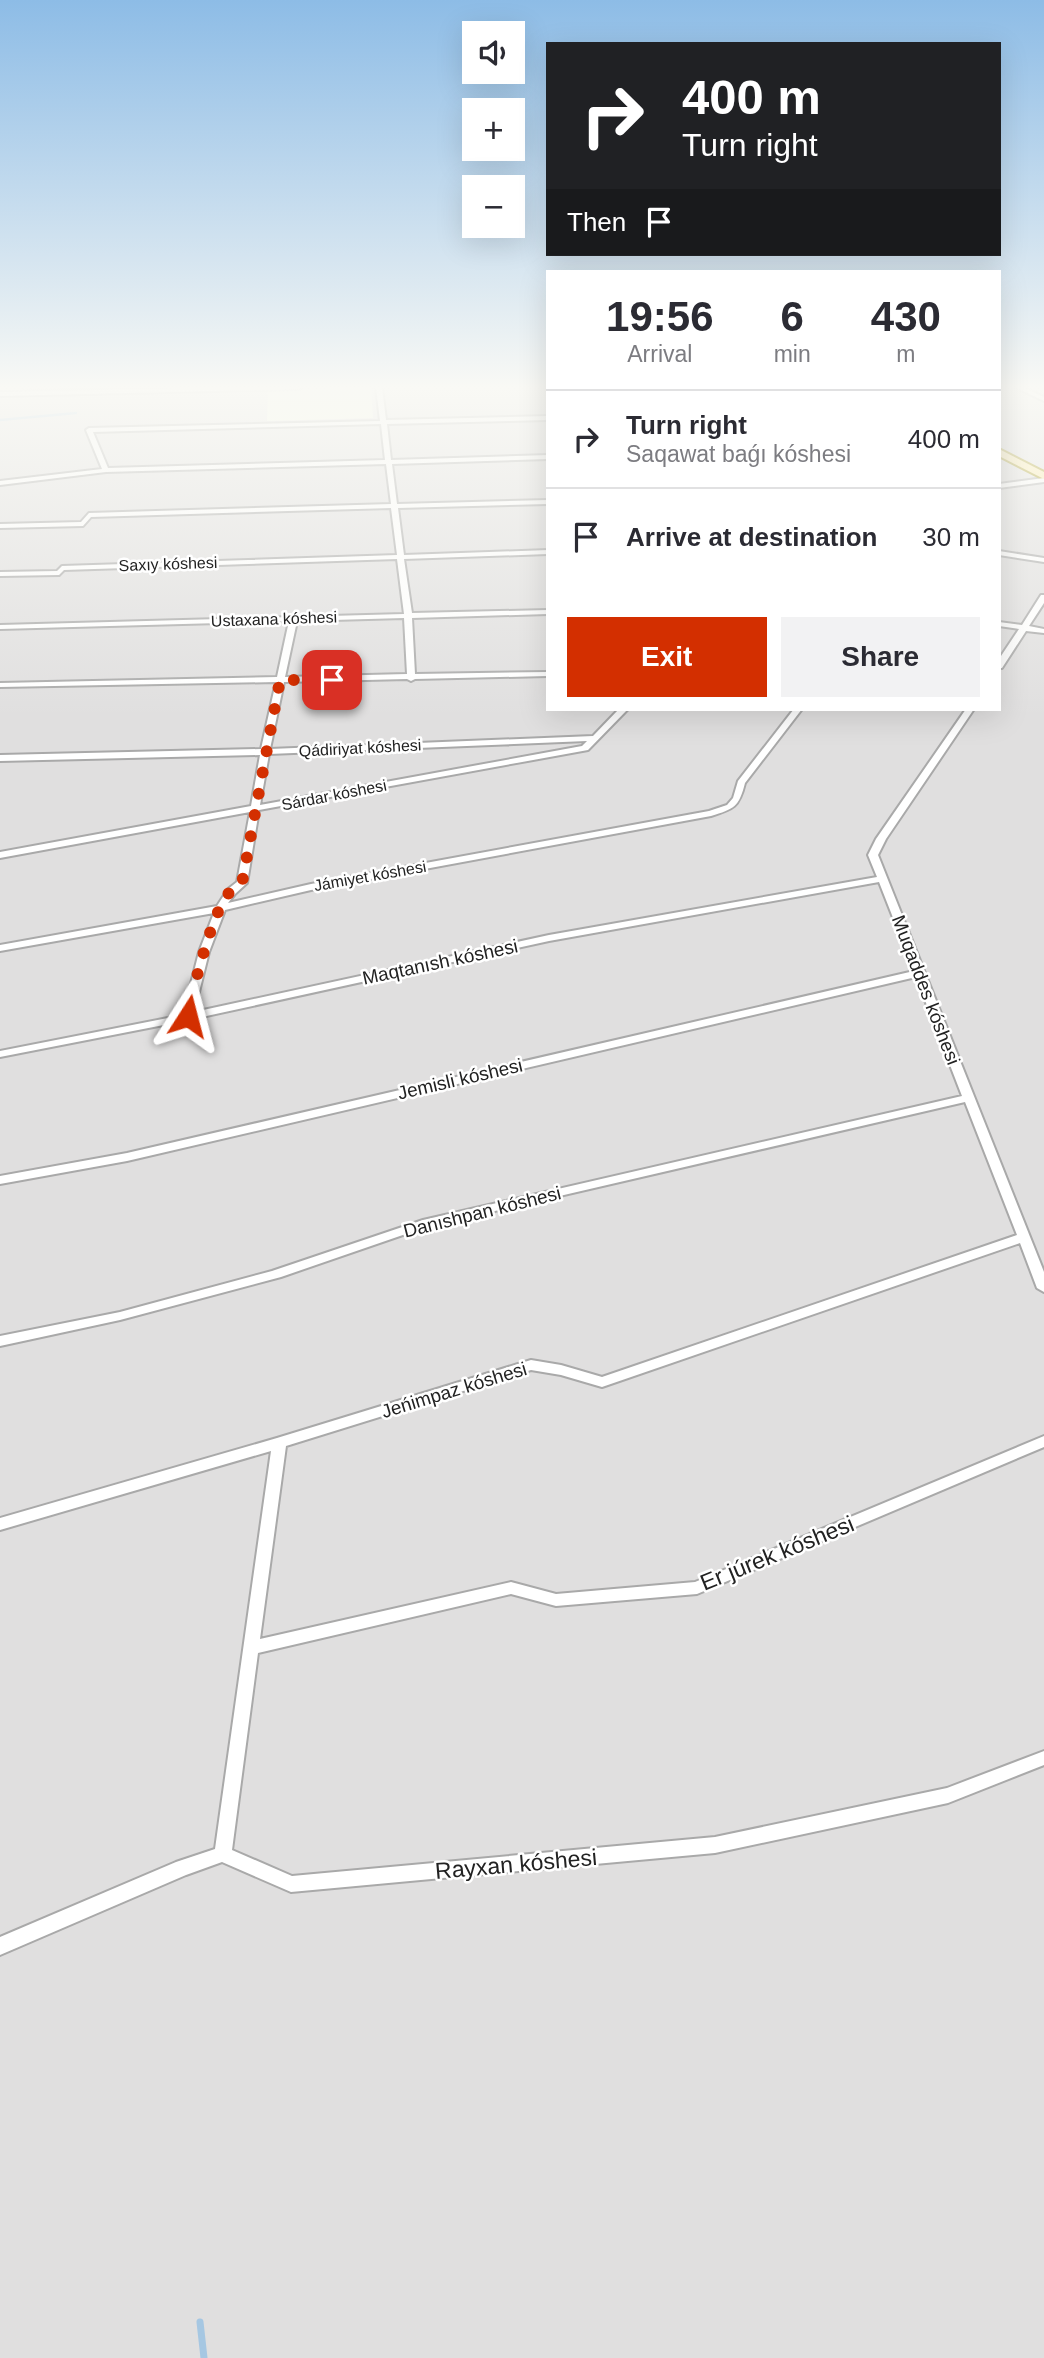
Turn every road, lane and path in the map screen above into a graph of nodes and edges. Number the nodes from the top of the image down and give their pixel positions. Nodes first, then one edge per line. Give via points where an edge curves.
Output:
1 (394, 497) edge
2 (546, 502) edge
3 (395, 507) junction
4 (0, 526) edge
5 (546, 552) edge
6 (1001, 553) edge
7 (401, 556) junction
8 (1044, 559) edge
9 (0, 575) edge
10 (1044, 597) edge
11 (546, 612) edge
12 (408, 615) junction
13 (294, 618) junction
14 (1001, 624) edge
15 (0, 626) edge
16 (1025, 628) junction
17 (1044, 631) edge
18 (1001, 663) edge
19 (546, 674) edge
20 (411, 679) junction
21 (280, 680) junction
22 (0, 685) edge
23 (622, 711) edge
24 (797, 711) edge
25 (969, 711) edge
26 (595, 738) junction
27 (585, 748) joint
28 (265, 752) junction
29 (0, 758) edge
30 (737, 798) joint
31 (255, 810) junction
32 (0, 855) edge
33 (882, 879) junction
34 (222, 907) junction
35 (0, 948) edge
36 (919, 973) junction
37 (188, 1016) junction
38 (0, 1054) edge
39 (968, 1098) junction
40 (0, 1180) edge
41 (1023, 1237) junction
42 (1044, 1288) edge
43 (0, 1341) edge
44 (1044, 1441) edge
45 (279, 1443) junction
46 (0, 1524) edge
47 (251, 1648) junction
48 (1044, 1758) edge
49 (223, 1854) junction
50 (0, 1946) edge

1 - 3 street
2 - 3 street
3 - 4 street via 89,516 83,524
3 - 7 street
5 - 7 street, Saxıy kóshesi
6 - 8 street
7 - 9 street, Saxıy kóshesi via 62,568 59,573
7 - 12 street
10 - 16 street
11 - 12 street, Ustaxana kóshesi
12 - 13 street, Ustaxana kóshesi
12 - 20 street
13 - 15 street, Ustaxana kóshesi
13 - 21 street
14 - 16 street
16 - 17 street
16 - 18 street
19 - 20 street
20 - 21 street
21 - 22 street
21 - 28 street
23 - 26 street
24 - 30 street via 741,783
25 - 33 street, Muqaddes kóshesi via 881,839 873,855
26 - 27 street
26 - 28 street, Qádiriyat kóshesi
27 - 31 street, Sárdar kóshesi
28 - 29 street, Qádiriyat kóshesi
28 - 31 street
30 - 34 street, Jámiyet kóshesi via 730,807 710,813
31 - 32 street, Sárdar kóshesi
31 - 34 street via 242,883 228,894
33 - 36 street, Muqaddes kóshesi
33 - 37 street, Maqtanısh kóshesi via 549,938
34 - 35 street, Jámiyet kóshesi
34 - 37 street via 193,982
36 - 39 street, Muqaddes kóshesi
36 - 40 street, Jemisli kóshesi via 127,1157
37 - 38 street, Maqtanısh kóshesi
39 - 41 street, Muqaddes kóshesi
39 - 43 street, Danıshpan kóshesi via 423,1224 276,1274 120,1317
41 - 42 street, Muqaddes kóshesi
41 - 45 street, Jeńimpaz kóshesi via 602,1382 531,1365
44 - 47 street, Er júrek kóshesi via 697,1588 556,1600 511,1588
45 - 46 street, Jeńimpaz kóshesi
45 - 47 street
47 - 49 street
48 - 49 street, Rayxan kóshesi via 948,1795 715,1845 291,1884
49 - 50 street

